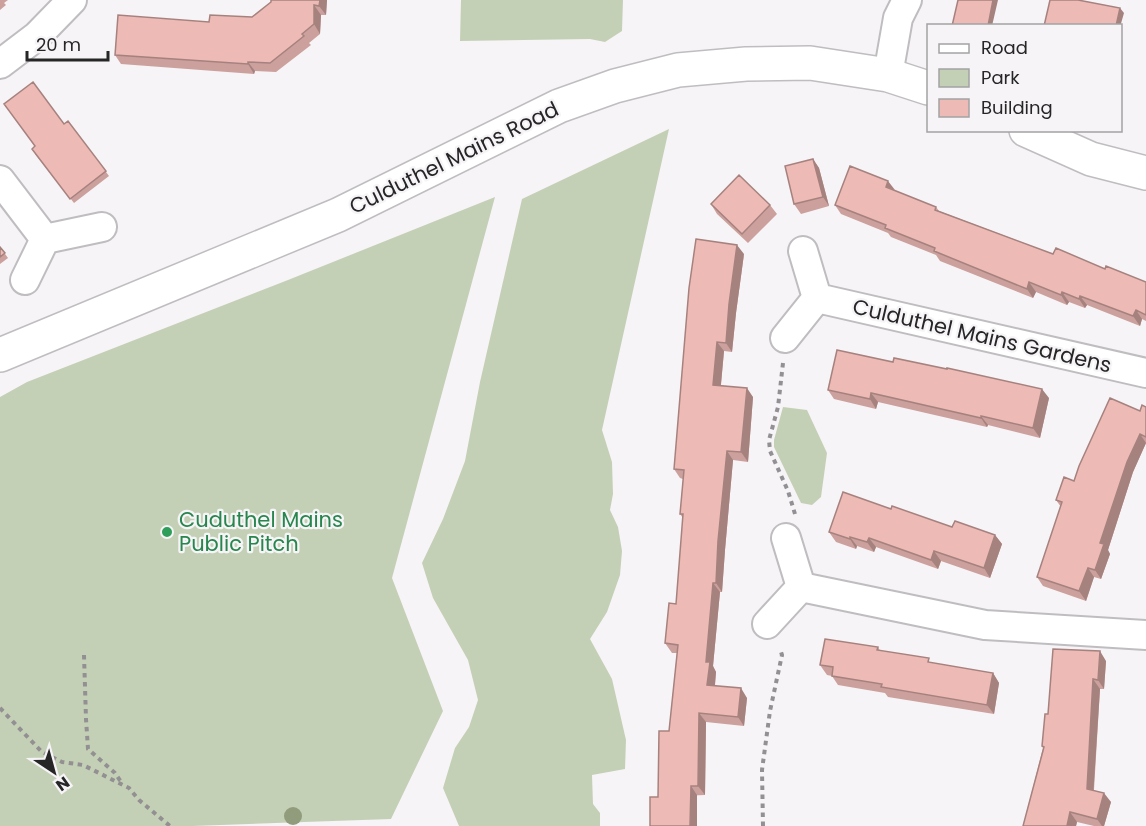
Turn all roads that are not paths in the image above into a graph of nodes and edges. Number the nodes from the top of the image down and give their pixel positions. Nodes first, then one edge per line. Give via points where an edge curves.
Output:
1 (72, 0) edge
2 (907, 0) edge
3 (0, 64) edge
4 (888, 75) junction
5 (927, 88) edge
6 (1030, 132) edge
7 (1146, 172) edge
8 (0, 180) edge
9 (102, 227) dead end
10 (45, 239) junction
11 (803, 251) dead end
12 (25, 280) dead end
13 (817, 298) junction
14 (785, 338) road end
15 (0, 355) edge
16 (1146, 373) edge
17 (786, 538) road end
18 (801, 587) junction
19 (767, 624) road end
20 (1146, 635) edge

1 - 3 street via 37,36
2 - 4 street via 898,18
4 - 5 street, Culduthel Mains Road
4 - 15 street, Culduthel Mains Road via 810,63 746,64 678,70 615,86 559,106 338,215
6 - 7 street via 1091,159
8 - 10 street
9 - 10 street
10 - 12 street
11 - 13 street
13 - 14 street
13 - 16 street, Culduthel Mains Gardens
17 - 18 street
18 - 19 street
18 - 20 street via 985,625

